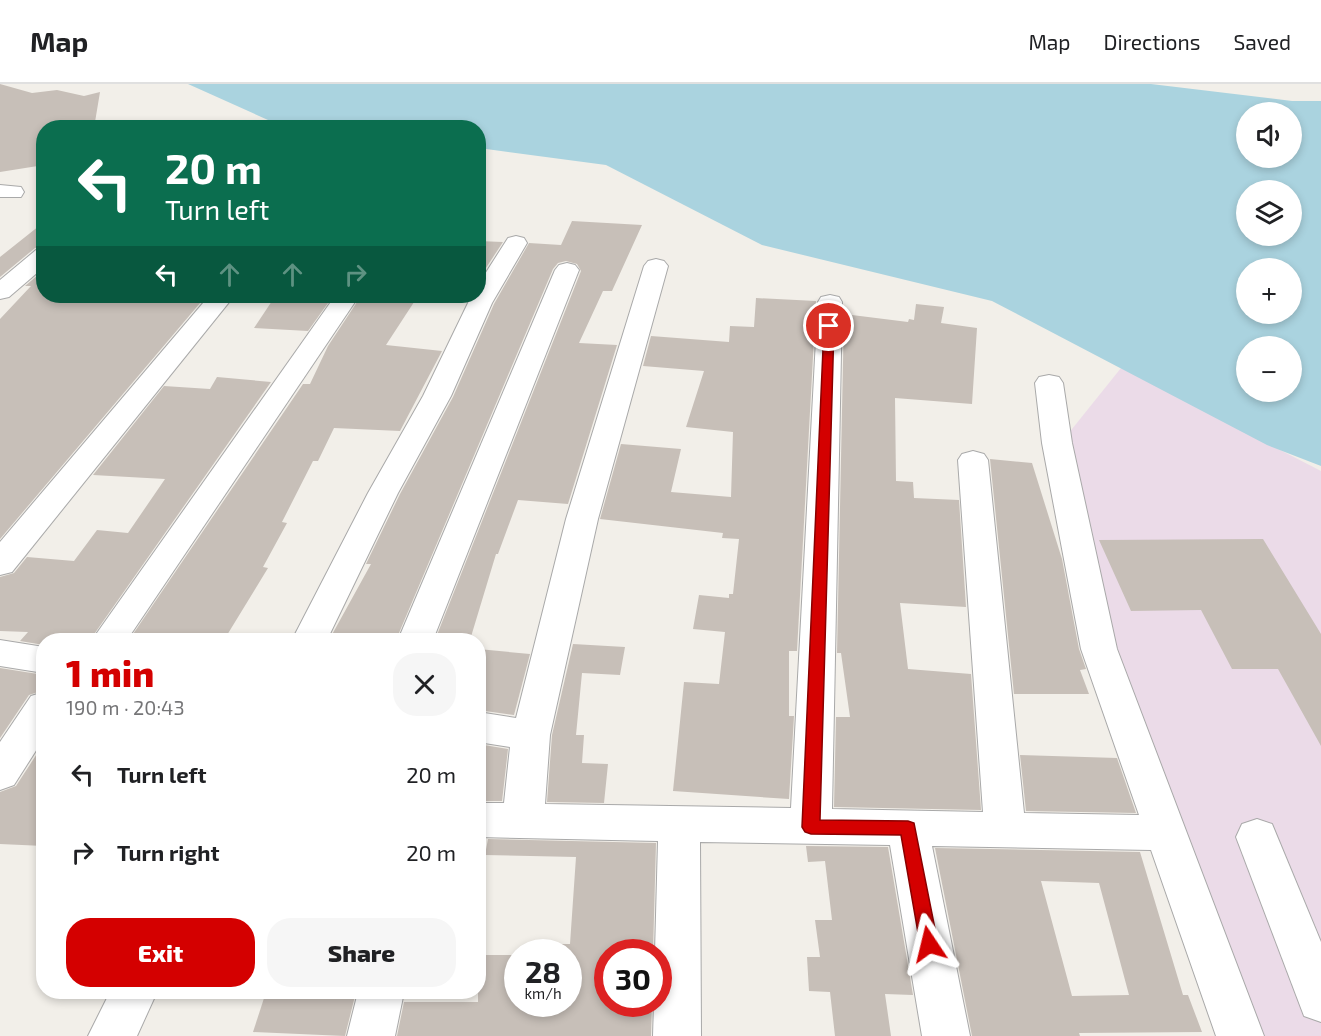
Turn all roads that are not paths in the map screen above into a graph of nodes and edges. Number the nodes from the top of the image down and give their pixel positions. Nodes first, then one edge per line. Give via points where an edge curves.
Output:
1 (516, 243) dead end
2 (36, 262) edge
3 (656, 266) dead end
4 (567, 270) dead end
5 (0, 292) edge
6 (486, 293) edge
7 (216, 303) edge
8 (342, 303) edge
9 (480, 303) edge
10 (830, 303) dead end
11 (1048, 383) dead end
12 (973, 460) dead end
13 (0, 564) edge
14 (114, 633) edge
15 (313, 633) edge
16 (418, 633) edge
17 (0, 653) edge
18 (36, 659) edge
19 (36, 718) edge
20 (486, 728) edge
21 (531, 735) junction
22 (0, 774) edge
23 (486, 820) edge
24 (523, 821) junction
25 (679, 825) junction
26 (811, 827) junction
27 (908, 828) junction
28 (1005, 830) junction
29 (1167, 833) junction
30 (1257, 837) dead end
31 (130, 999) edge
32 (379, 999) edge
33 (1321, 1000) edge
34 (112, 1036) edge
35 (371, 1036) edge
36 (677, 1036) edge
37 (946, 1036) edge
38 (1240, 1036) edge

1 - 6 street
2 - 5 street
3 - 21 street via 582,519
4 - 16 street
7 - 13 street
8 - 14 street
9 - 15 street via 437,396
10 - 26 street
11 - 29 street via 1099,649
12 - 28 street
17 - 18 street
19 - 22 street
20 - 21 street
21 - 24 street
23 - 24 street
24 - 25 street
25 - 26 street
25 - 36 street
26 - 27 street
27 - 28 street
27 - 37 street
28 - 29 street
29 - 38 street
30 - 33 street
31 - 34 street
32 - 35 street

